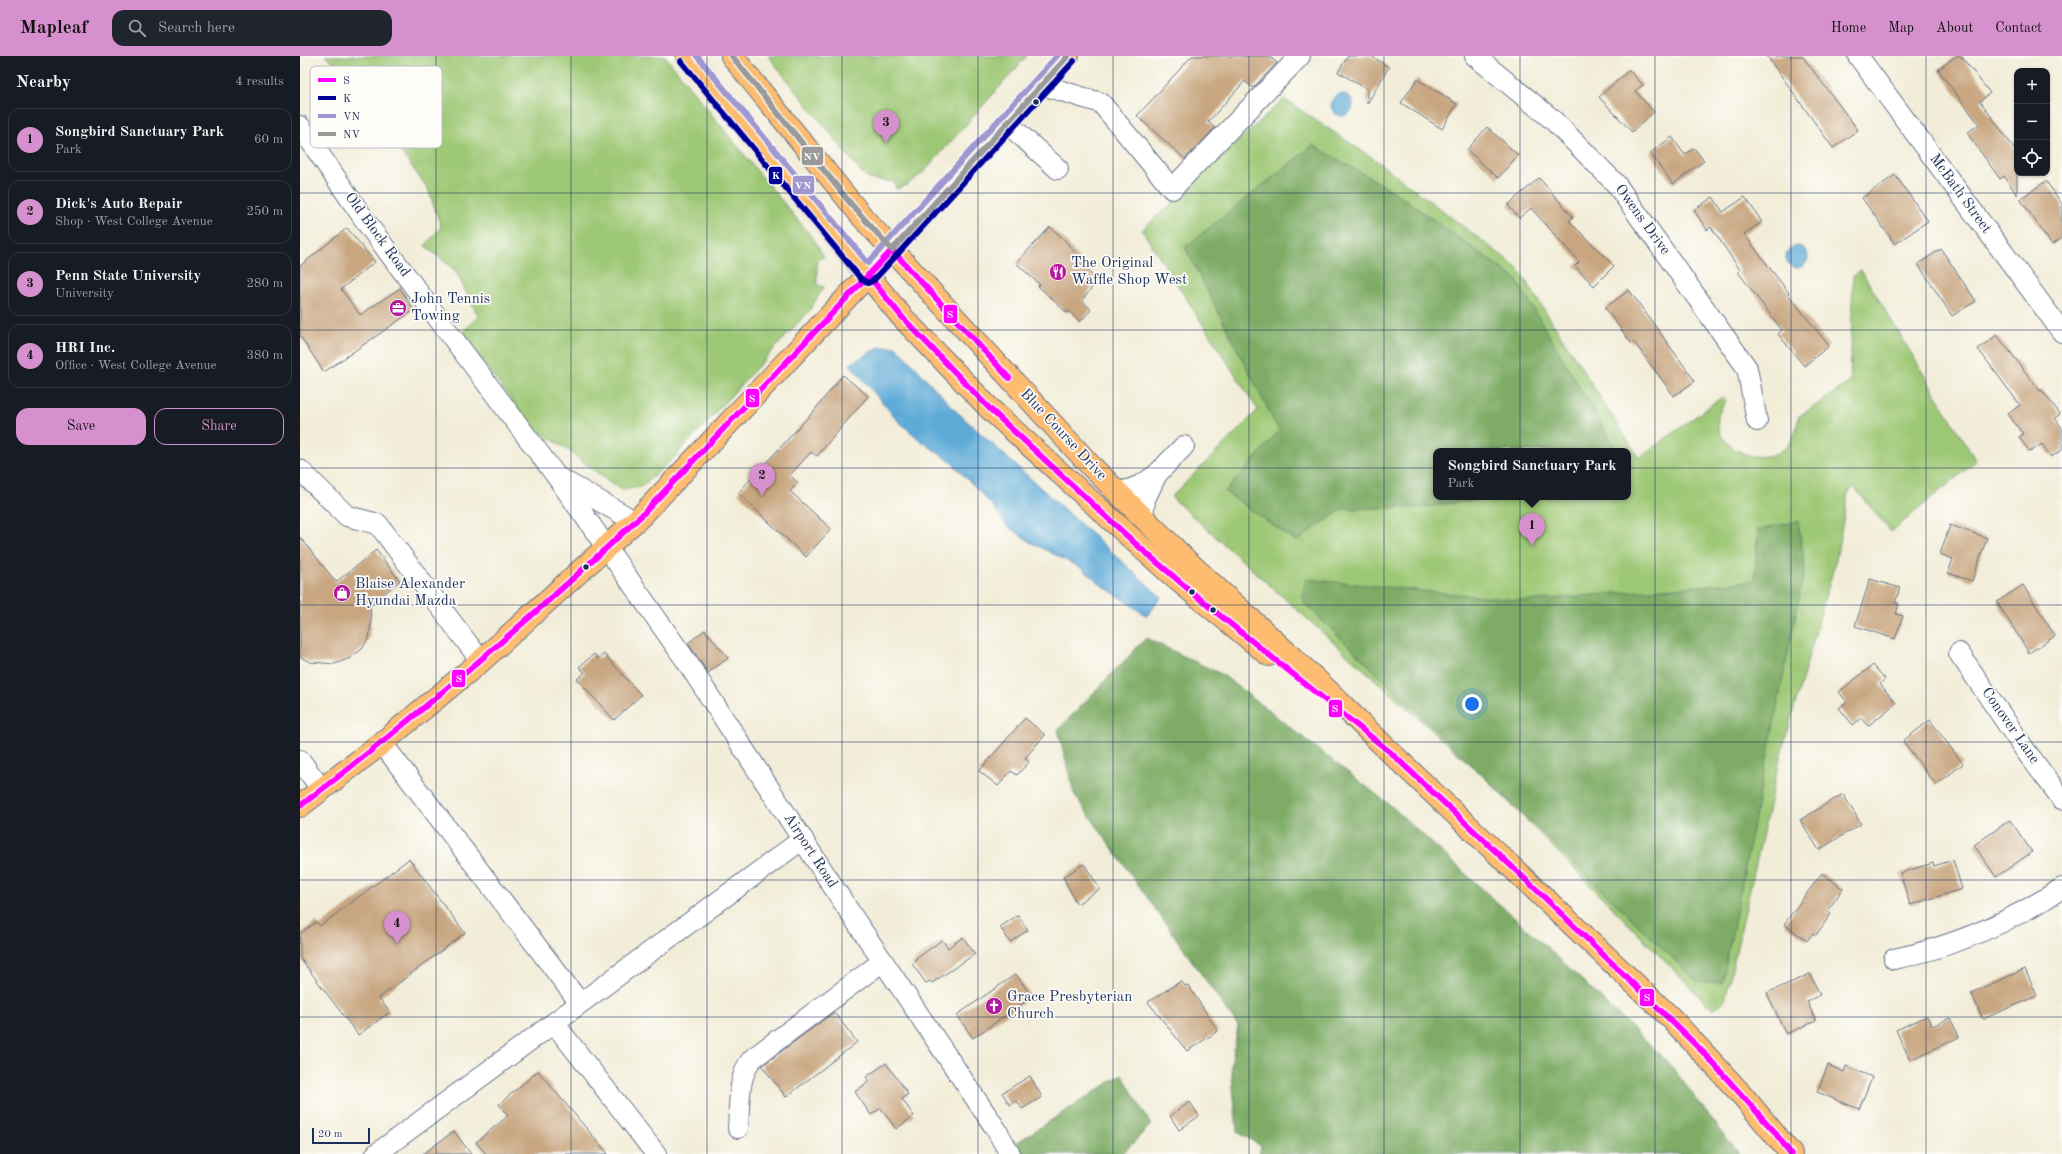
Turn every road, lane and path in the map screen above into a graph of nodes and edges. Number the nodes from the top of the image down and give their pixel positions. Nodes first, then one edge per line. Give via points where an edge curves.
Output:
1 (687, 56) edge
2 (732, 56) edge
3 (1068, 56) edge
4 (1300, 56) edge
5 (1475, 56) edge
6 (1858, 56) edge
7 (1042, 85) junction
8 (1007, 123) junction
9 (300, 126) edge
10 (310, 141) edge
11 (315, 148) edge
12 (1058, 169) dead end
13 (892, 250) junction
14 (868, 275) junction
15 (2062, 332) edge
16 (1757, 421) dead end
17 (1184, 446) dead end
18 (300, 470) edge
19 (1157, 474) junction
20 (557, 477) junction
21 (1117, 492) junction
22 (1143, 518) junction
23 (636, 522) junction
24 (606, 550) junction
25 (1959, 652) dead end
26 (481, 661) junction
27 (382, 743) junction
28 (1390, 752) junction
29 (300, 760) edge
30 (322, 790) junction
31 (2062, 799) edge
32 (300, 806) edge
33 (803, 839) junction
34 (2062, 888) edge
35 (1894, 960) dead end
36 (883, 961) junction
37 (580, 1003) junction
38 (554, 1023) junction
39 (738, 1128) dead end
40 (376, 1154) edge
41 (656, 1154) edge
42 (1010, 1154) edge
43 (1791, 1154) edge

1 - 14 main road, Blue Course Drive
2 - 13 main road, Blue Course Drive via 851,204
3 - 7 main road
4 - 7 street via 1172,189 1101,103
5 - 16 street, Owens Drive via 1553,120 1616,184 1747,368
6 - 15 street, McBath Street
7 - 8 main road
8 - 12 street
8 - 13 main road
9 - 10 street, Old Block Road
11 - 20 street, Old Block Road via 371,229
13 - 14 main road
13 - 21 main road, Blue Course Drive
14 - 23 main road
14 - 28 main road, Blue Course Drive via 902,317 990,409 1138,546 1207,605
17 - 19 street
18 - 26 street via 347,516 378,524
19 - 21 street via 1142,486
19 - 22 street via 1145,499
20 - 23 street, Old Block Road
20 - 24 street, Old Block Road
21 - 22 main road, Blue Course Drive
22 - 28 main road, Blue Course Drive
23 - 24 main road
24 - 26 main road
24 - 33 street, Airport Road via 687,662
25 - 31 street, Conover Lane via 2025,750
26 - 27 main road
27 - 30 main road
27 - 37 street
28 - 43 main road, Blue Course Drive via 1671,1018 1743,1096
29 - 30 street
30 - 32 main road
33 - 36 street, Airport Road
33 - 37 street
34 - 35 street via 1990,930 1931,951
36 - 39 street via 752,1059 745,1067
36 - 42 street, Airport Road via 996,1129
37 - 38 street
38 - 40 street
38 - 41 street

